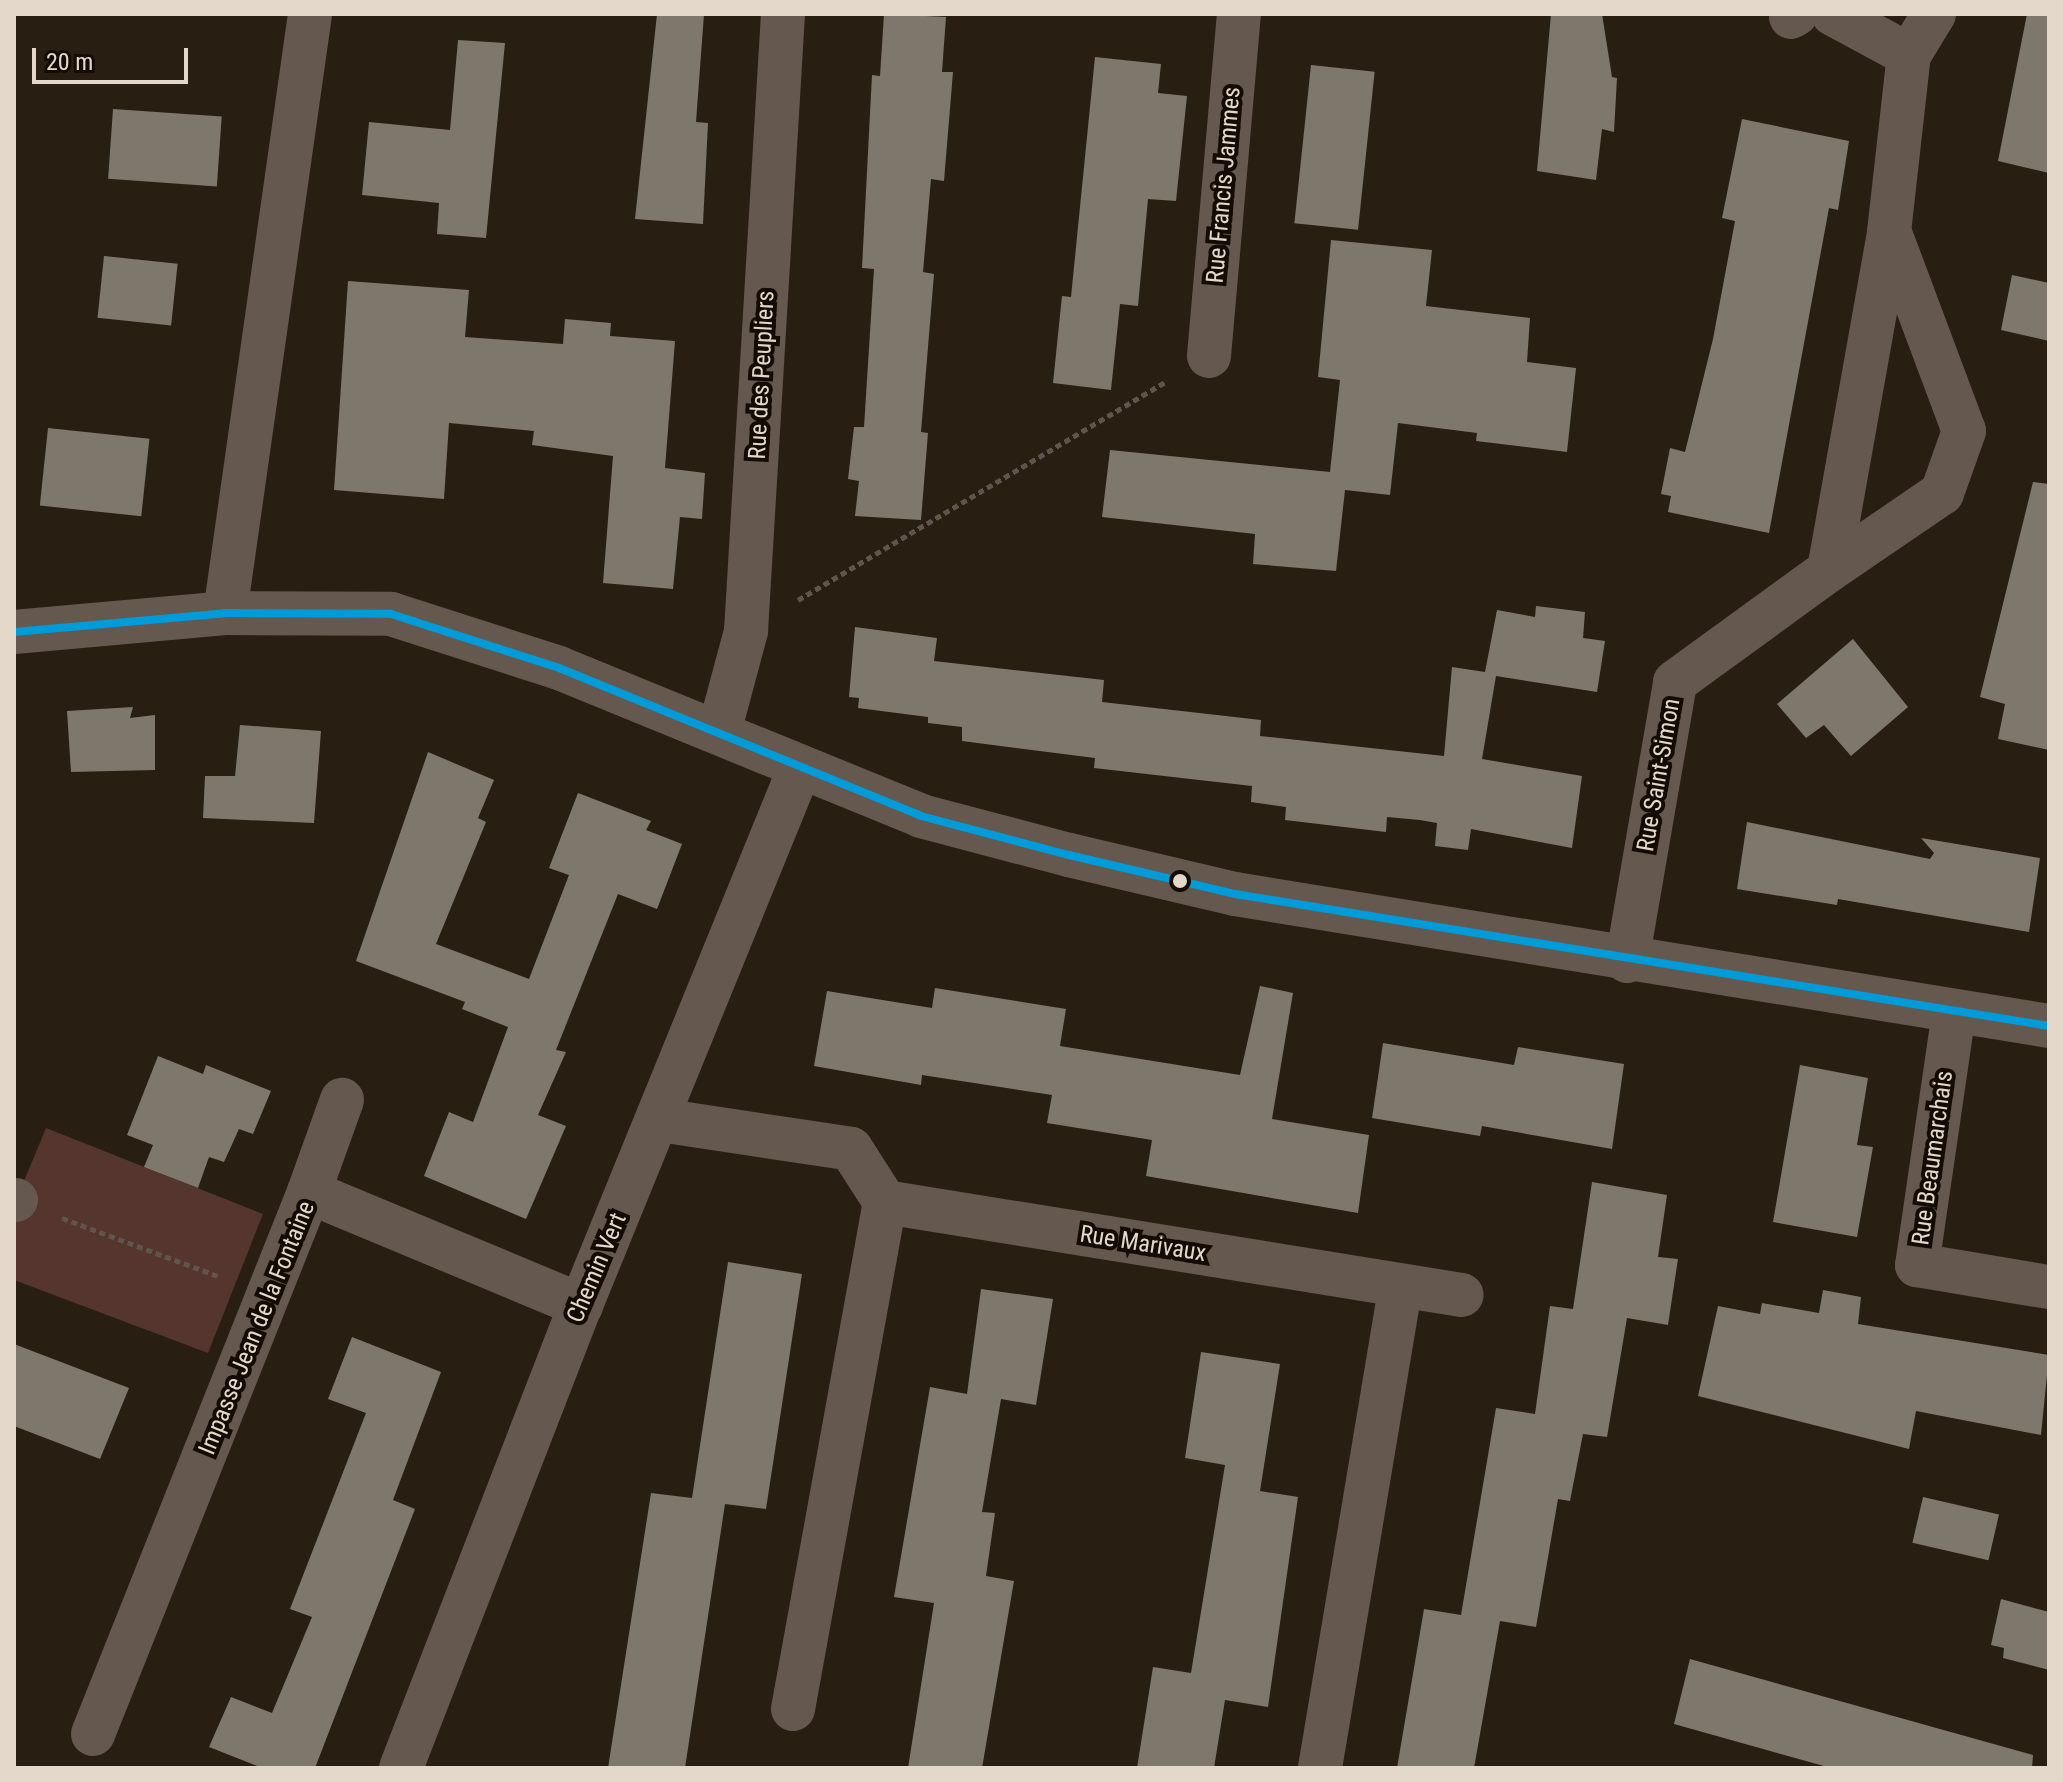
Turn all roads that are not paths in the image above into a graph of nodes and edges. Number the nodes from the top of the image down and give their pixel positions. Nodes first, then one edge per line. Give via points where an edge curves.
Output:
1 (310, 14) edge
2 (783, 14) edge
3 (1239, 14) edge
4 (1934, 14) edge
5 (1807, 15) edge
6 (1909, 55) junction
7 (1889, 232) junction
8 (1209, 356) road end
9 (1829, 570) junction
10 (225, 613) junction
11 (14, 632) edge
12 (719, 732) junction
13 (799, 770) junction
14 (1627, 961) junction
15 (1954, 1012) junction
16 (2049, 1026) edge
17 (342, 1100) dead end
18 (660, 1120) junction
19 (309, 1192) junction
20 (885, 1202) junction
21 (1401, 1286) junction
22 (2049, 1287) edge
23 (1462, 1295) dead end
24 (581, 1305) junction
25 (793, 1709) dead end
26 (93, 1734) dead end
27 (401, 1768) edge
28 (1320, 1768) edge

1 - 10 street
2 - 12 street, Rue des Peupliers via 746,631
3 - 8 street, Rue Francis Jammes
4 - 6 street, Rue Saint-Simon
5 - 6 street
6 - 7 street, Rue Saint-Simon
7 - 9 street, Rue Saint-Simon
7 - 9 street, Rue Saint-Simon via 1964,431 1942,493
9 - 14 street, Rue Saint-Simon via 1675,682
10 - 11 street
10 - 12 street via 391,614 559,668
12 - 13 street
13 - 14 street via 921,816 1235,894
13 - 18 street, Chemin Vert
14 - 15 street
15 - 16 street
15 - 22 street, Rue Beaumarchais via 1917,1265
17 - 19 street
18 - 20 street via 851,1149
18 - 24 street, Chemin Vert
19 - 24 street, Impasse Jean de la Fontaine
19 - 26 street, Impasse Jean de la Fontaine
20 - 21 street, Rue Marivaux
20 - 25 street
21 - 23 street, Rue Marivaux
21 - 28 street
24 - 27 street, Chemin Vert

